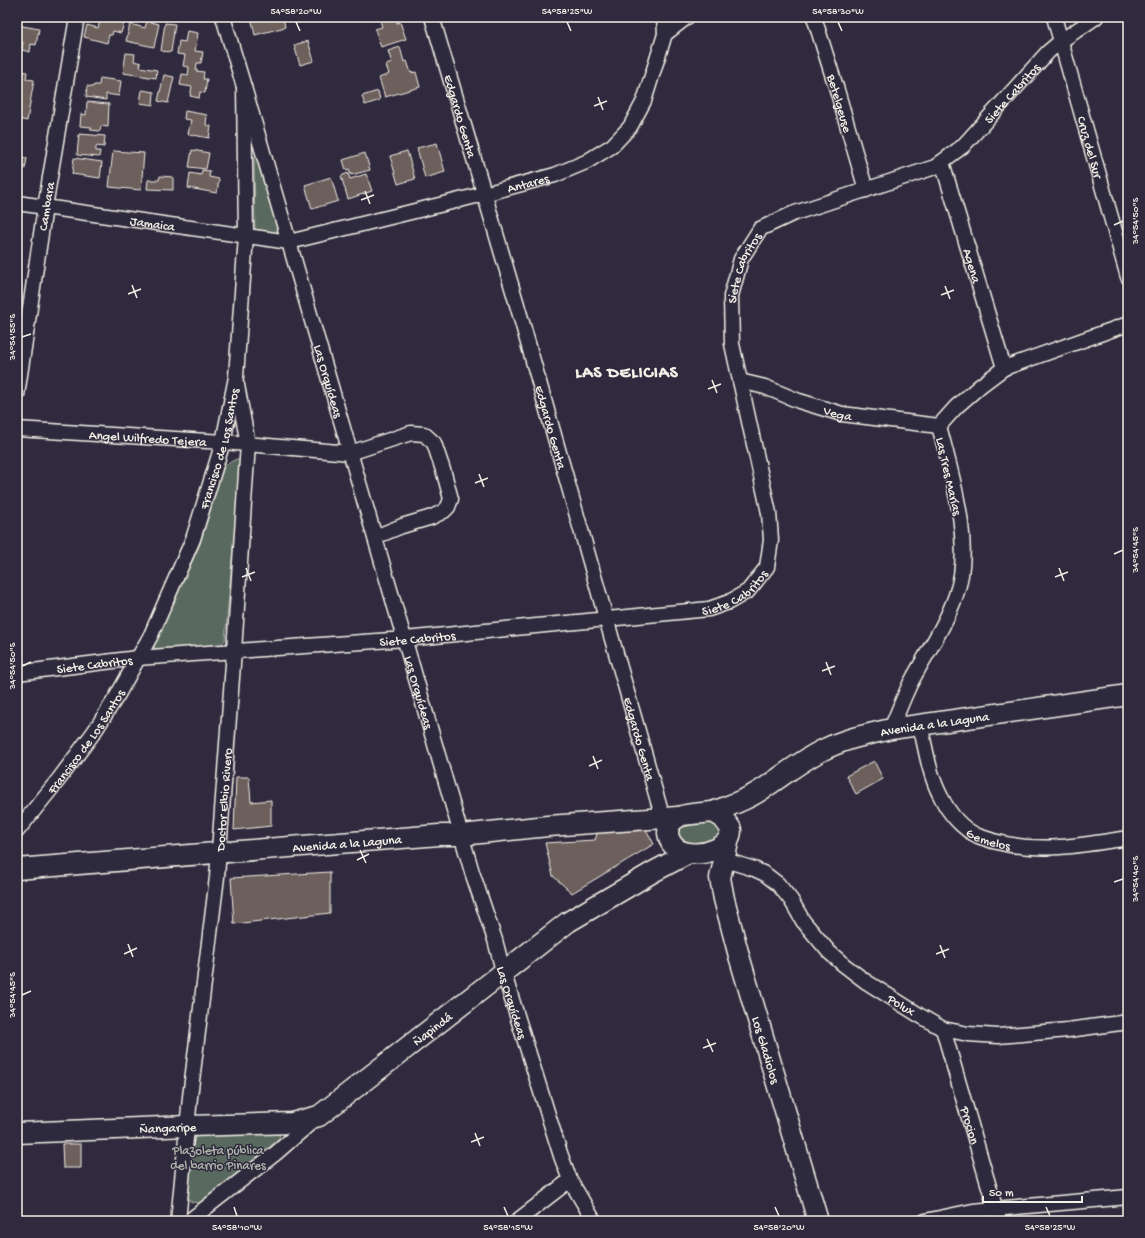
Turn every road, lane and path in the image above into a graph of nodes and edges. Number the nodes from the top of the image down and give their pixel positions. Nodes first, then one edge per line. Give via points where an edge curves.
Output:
1 (77, 17) edge
2 (432, 17) edge
3 (664, 17) edge
4 (687, 17) edge
5 (814, 17) edge
6 (1054, 17) edge
7 (1096, 17) edge
8 (220, 18) edge
9 (665, 34) junction
10 (1061, 41) junction
11 (244, 88) junction
12 (942, 162) junction
13 (866, 190) junction
14 (484, 194) junction
15 (17, 203) edge
16 (45, 207) junction
17 (246, 236) junction
18 (289, 242) junction
19 (1128, 277) edge
20 (1128, 324) edge
21 (1004, 368) junction
22 (236, 377) junction
23 (740, 381) junction
24 (17, 395) edge
25 (939, 426) junction
26 (17, 429) edge
27 (223, 442) junction
28 (248, 444) junction
29 (350, 453) junction
30 (374, 537) junction
31 (606, 620) junction
32 (404, 640) junction
33 (234, 651) junction
34 (137, 658) junction
35 (17, 673) edge
36 (1128, 695) edge
37 (920, 725) junction
38 (891, 729) junction
39 (756, 793) junction
40 (713, 812) junction
41 (670, 817) junction
42 (17, 831) edge
43 (730, 833) junction
44 (461, 835) junction
45 (1128, 838) edge
46 (219, 852) junction
47 (691, 854) junction
48 (17, 869) edge
49 (723, 869) junction
50 (503, 971) junction
51 (1128, 1022) edge
52 (943, 1029) junction
53 (319, 1116) junction
54 (188, 1126) junction
55 (17, 1133) edge
56 (570, 1180) junction
57 (1128, 1197) edge
58 (997, 1215) edge
59 (178, 1221) edge
60 (189, 1221) edge
61 (517, 1221) edge
62 (594, 1221) edge
63 (818, 1221) edge
64 (925, 1221) edge

1 - 16 street, Cambara
2 - 14 street, Edgardo Genta
3 - 9 street
4 - 9 street
5 - 13 street, Betelgeuse
6 - 10 street, Cruz del Sur
7 - 10 street, Siete Cabritos
8 - 11 street, Francisco de Los Santos
9 - 14 street, Antares via 644,101 630,127 612,146 586,162 555,175
10 - 12 street, Siete Cabritos via 963,146
10 - 19 street, Cruz del Sur
11 - 17 street, Francisco de Los Santos
11 - 18 street, Las Orquídeas
12 - 13 street, Siete Cabritos
12 - 21 street, Agena
13 - 23 street, Siete Cabritos via 792,214 760,229 741,260 731,296 732,344
14 - 18 street, Antares
14 - 31 street, Edgardo Genta
15 - 16 street, Jamaica
16 - 17 street, Jamaica
16 - 24 street, Cambara
17 - 18 street, Jamaica
17 - 22 street, Francisco de Los Santos
18 - 29 street, Las Orquídeas
20 - 21 street, Las Tres Marías
21 - 25 street, Las Tres Marías via 956,406
22 - 27 street, Francisco de Los Santos
22 - 28 street, Doctor Elbio Rivero
23 - 25 street, Vega via 842,414
23 - 31 street, Siete Cabritos via 769,514 771,540 767,567 748,590 728,602 709,609
25 - 38 street, Las Tres Marías via 962,528 963,565 956,595 941,629 910,684
26 - 27 street, Angel Wilfredo Tejera
27 - 28 street, Angel Wilfredo Tejera
27 - 34 street, Francisco de Los Santos via 193,539 151,635
28 - 29 street, Angel Wilfredo Tejera
28 - 33 street, Doctor Elbio Rivero
29 - 30 street, Las Orquídeas
29 - 30 street via 411,434 424,434 434,443 444,473 450,498 444,511
30 - 32 street, Las Orquídeas
31 - 32 street, Siete Cabritos
31 - 41 street, Edgardo Genta
32 - 33 street, Siete Cabritos
32 - 44 street, Las Orquídeas
33 - 34 street, Siete Cabritos
33 - 46 street, Doctor Elbio Rivero
34 - 35 street, Siete Cabritos
34 - 42 street, Francisco de Los Santos via 94,732
36 - 37 street, Avenida a la Laguna
37 - 38 street, Avenida a la Laguna
37 - 45 street, Gemelos via 930,771 941,798 957,821 978,836 1006,845 1039,849
38 - 39 street, Avenida a la Laguna via 854,737 826,748
39 - 40 street, Avenida a la Laguna
39 - 43 street, Avenida a la Laguna
40 - 41 street
40 - 43 street via 723,818
41 - 44 street, Avenida a la Laguna
41 - 47 street via 668,829 673,847
43 - 47 street via 721,846
43 - 49 street, Los Gladiolos
44 - 46 street, Avenida a la Laguna
44 - 50 street, Las Orquídeas
46 - 48 street, Avenida a la Laguna
46 - 54 street, Doctor Elbio Rivero
47 - 49 street
47 - 50 street, Ñapindá via 641,878 568,922
49 - 52 street, Polux via 754,869 765,874 778,884 815,936 844,965 865,981
49 - 63 street, Los Gladiolos via 724,898 739,956
50 - 53 street, Ñapindá
50 - 56 street, Las Orquídeas
51 - 52 street, Polux via 998,1036
52 - 58 street, Procion
53 - 54 street, Ñangaripe via 292,1123
53 - 60 street, Ñapindá
54 - 55 street, Ñangaripe
54 - 59 street, Doctor Elbio Rivero
56 - 61 street
56 - 62 street, Las Orquídeas
57 - 58 street
58 - 64 street via 973,1211

